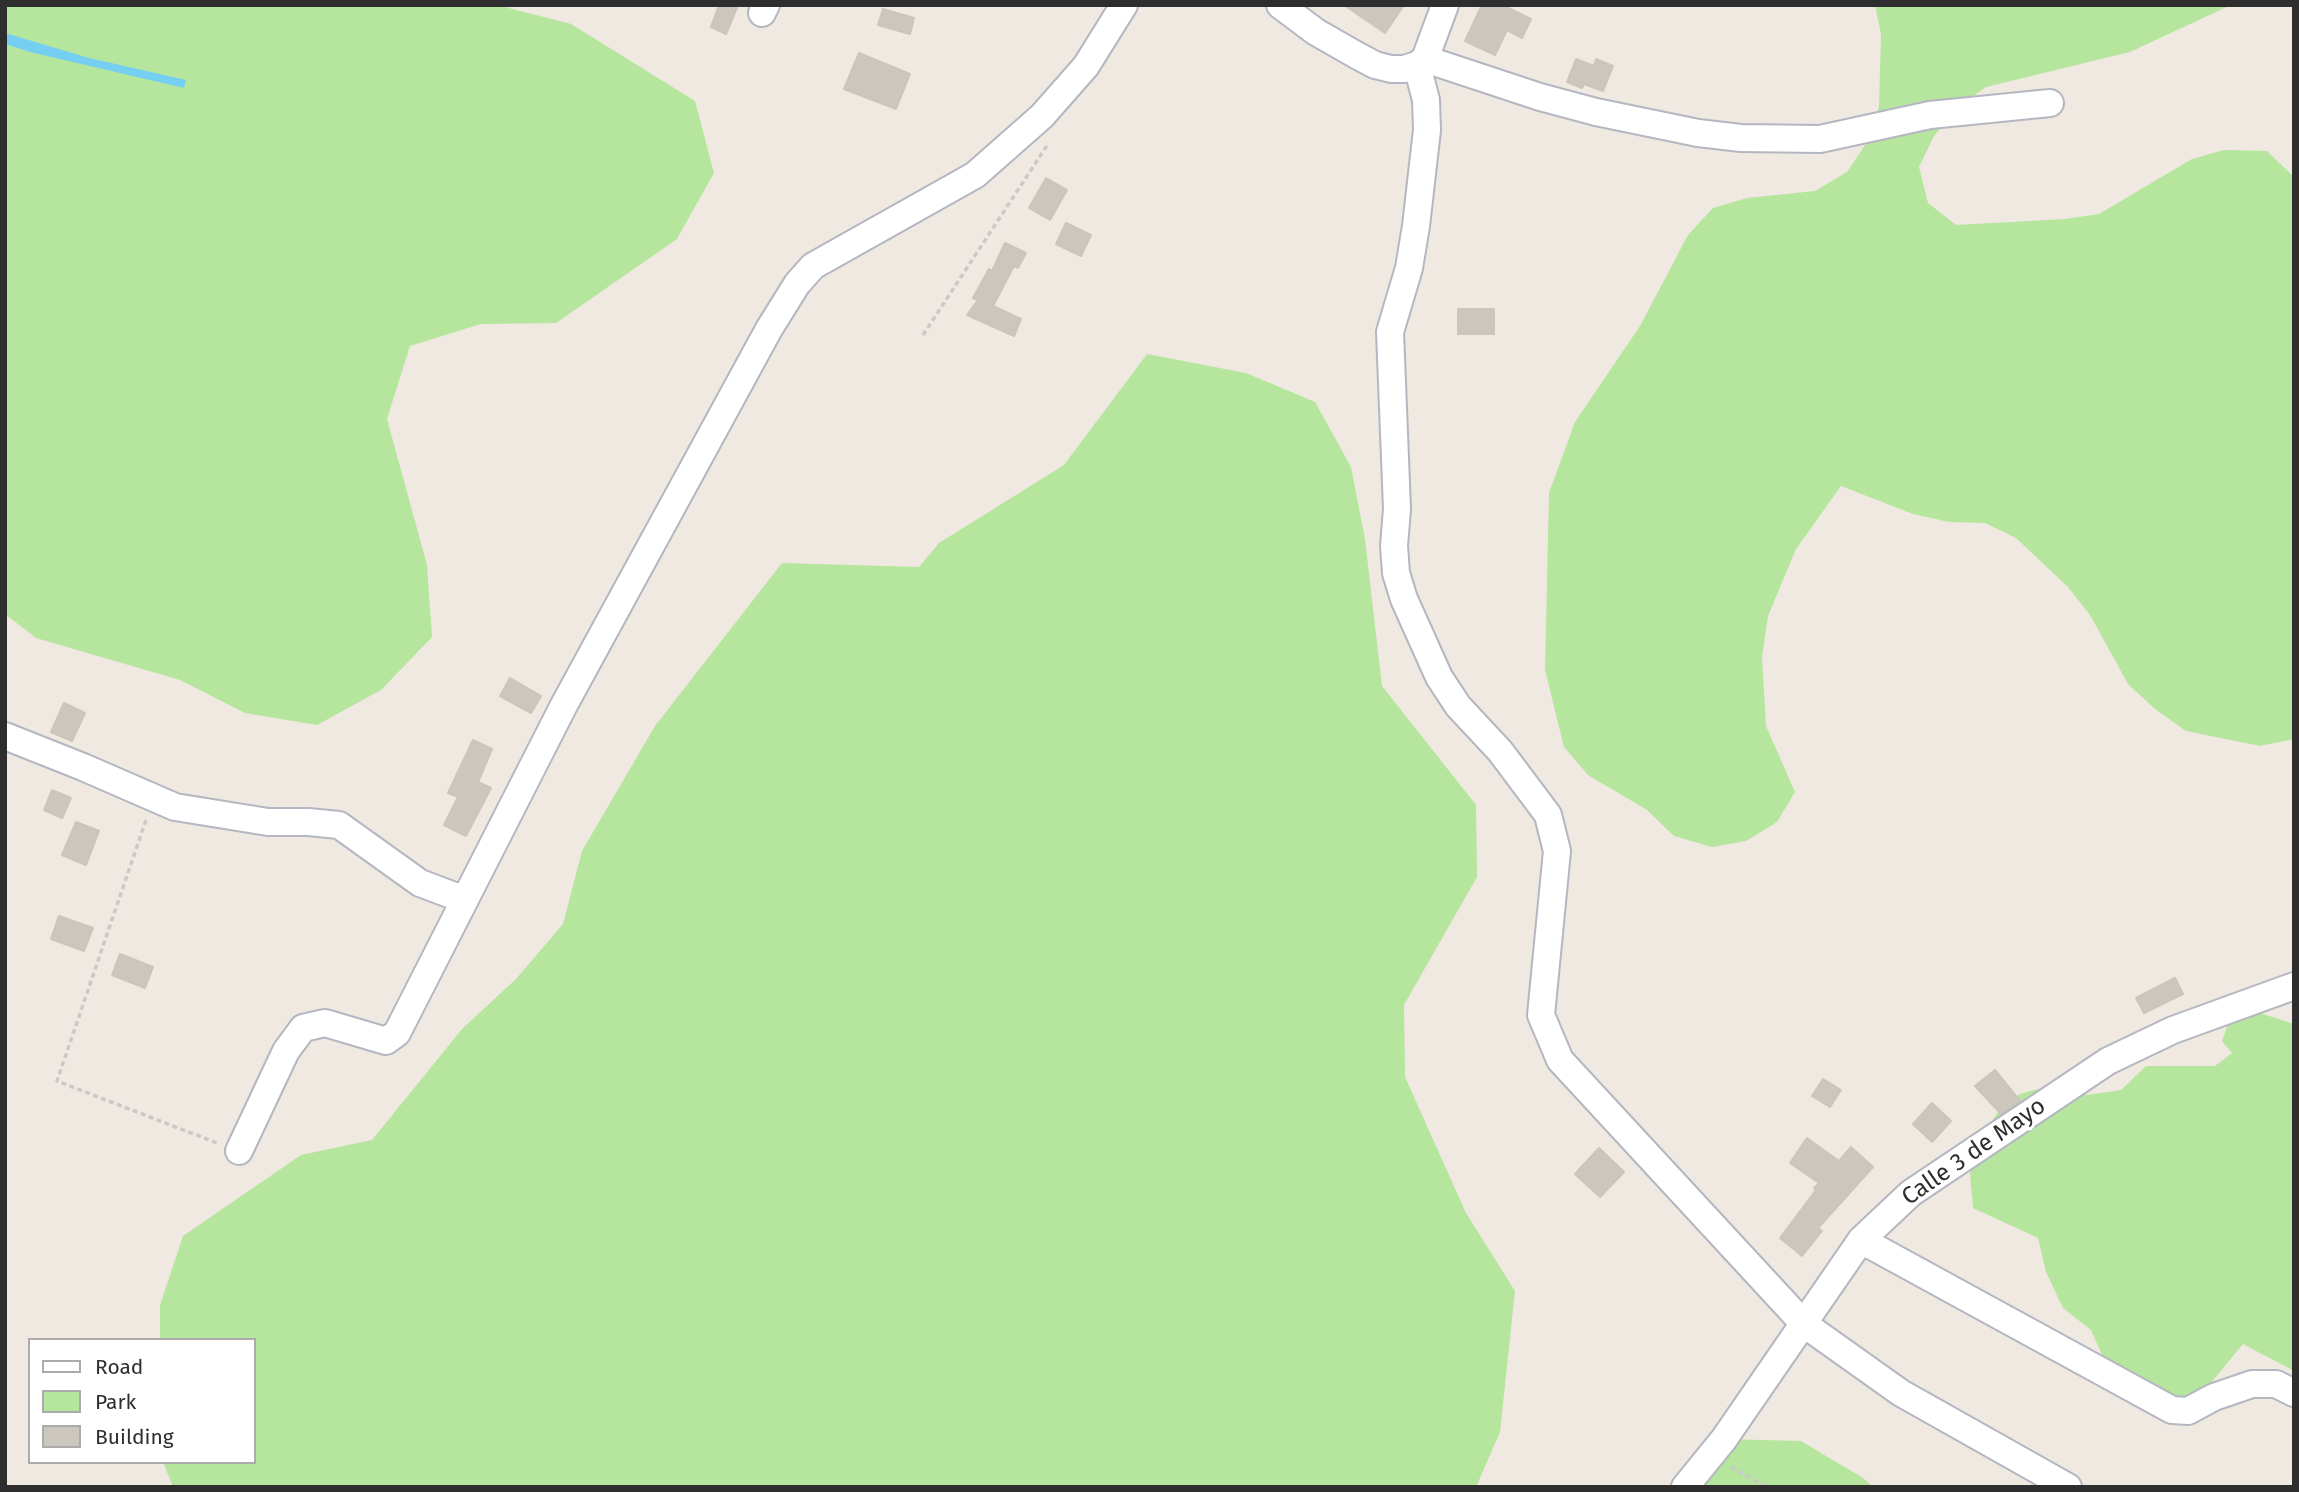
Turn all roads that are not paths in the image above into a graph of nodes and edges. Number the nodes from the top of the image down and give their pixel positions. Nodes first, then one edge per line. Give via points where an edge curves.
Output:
1 (1124, 5) edge
2 (1280, 5) edge
3 (1444, 5) edge
4 (1421, 62) junction
5 (2050, 103) dead end
6 (5, 736) edge
7 (465, 900) junction
8 (2294, 986) edge
9 (239, 1151) road end
10 (1861, 1240) junction
11 (1804, 1324) junction
12 (2294, 1393) edge
13 (1685, 1487) edge
14 (2068, 1487) edge

1 - 7 street via 1086,66 1042,116 975,174 813,266 797,284 564,705
2 - 4 street via 1316,32 1375,65 1404,69
3 - 4 street
4 - 5 street via 1596,113 1741,138 1820,139 1930,115
4 - 11 street via 1427,130 1409,268 1390,332 1396,573 1439,677 1548,815 1557,851 1541,1015 1559,1060
6 - 7 street via 175,807 268,822 339,825 420,883
7 - 9 street via 397,1034 386,1041 326,1023 303,1028 286,1051
8 - 10 street, Calle 3 de Mayo via 2173,1030 2109,1060 1911,1193
10 - 11 street, Calle 3 de Mayo
10 - 12 street via 2172,1410 2188,1412 2252,1384 2276,1384
11 - 13 street, Calle 3 de Mayo
11 - 14 street via 1901,1393

